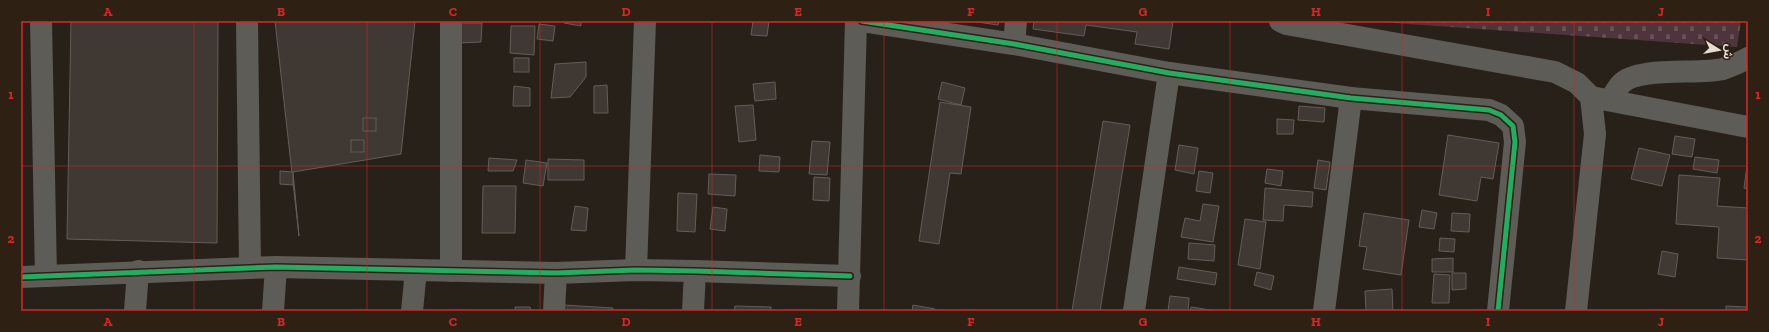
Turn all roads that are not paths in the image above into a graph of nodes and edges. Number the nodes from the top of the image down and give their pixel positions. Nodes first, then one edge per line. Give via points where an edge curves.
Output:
1 (41, 21) edge
2 (247, 21) edge
3 (451, 21) edge
4 (645, 21) edge
5 (856, 21) edge
6 (862, 21) edge
7 (1016, 21) edge
8 (1280, 21) edge
9 (1014, 44) junction
10 (1748, 58) edge
11 (1169, 73) junction
12 (1351, 98) junction
13 (1601, 98) junction
14 (1748, 127) edge
15 (276, 267) junction
16 (250, 268) junction
17 (416, 270) junction
18 (636, 270) junction
19 (138, 271) junction
20 (451, 271) junction
21 (695, 271) junction
22 (556, 273) junction
23 (46, 276) junction
24 (850, 276) junction
25 (21, 277) edge
26 (135, 311) edge
27 (273, 311) edge
28 (412, 311) edge
29 (554, 311) edge
30 (693, 311) edge
31 (848, 311) edge
32 (1134, 311) edge
33 (1324, 311) edge
34 (1498, 311) edge
35 (1576, 311) edge

1 - 23 street
2 - 16 street
3 - 20 street
4 - 18 street
5 - 24 street
6 - 9 street
7 - 9 street
8 - 13 street via 1555,72
9 - 11 street
10 - 13 street via 1722,69 1664,72 1631,78
11 - 12 street
11 - 32 street
12 - 33 street
12 - 34 street via 1489,110 1501,115 1514,126 1515,142
13 - 14 street
13 - 35 street
15 - 16 street
15 - 17 street
15 - 27 street
16 - 19 street
17 - 20 street
17 - 28 street
18 - 21 street
18 - 22 street
19 - 23 street
19 - 26 street
20 - 22 street
21 - 24 street
21 - 30 street
22 - 29 street
23 - 25 street
24 - 31 street

